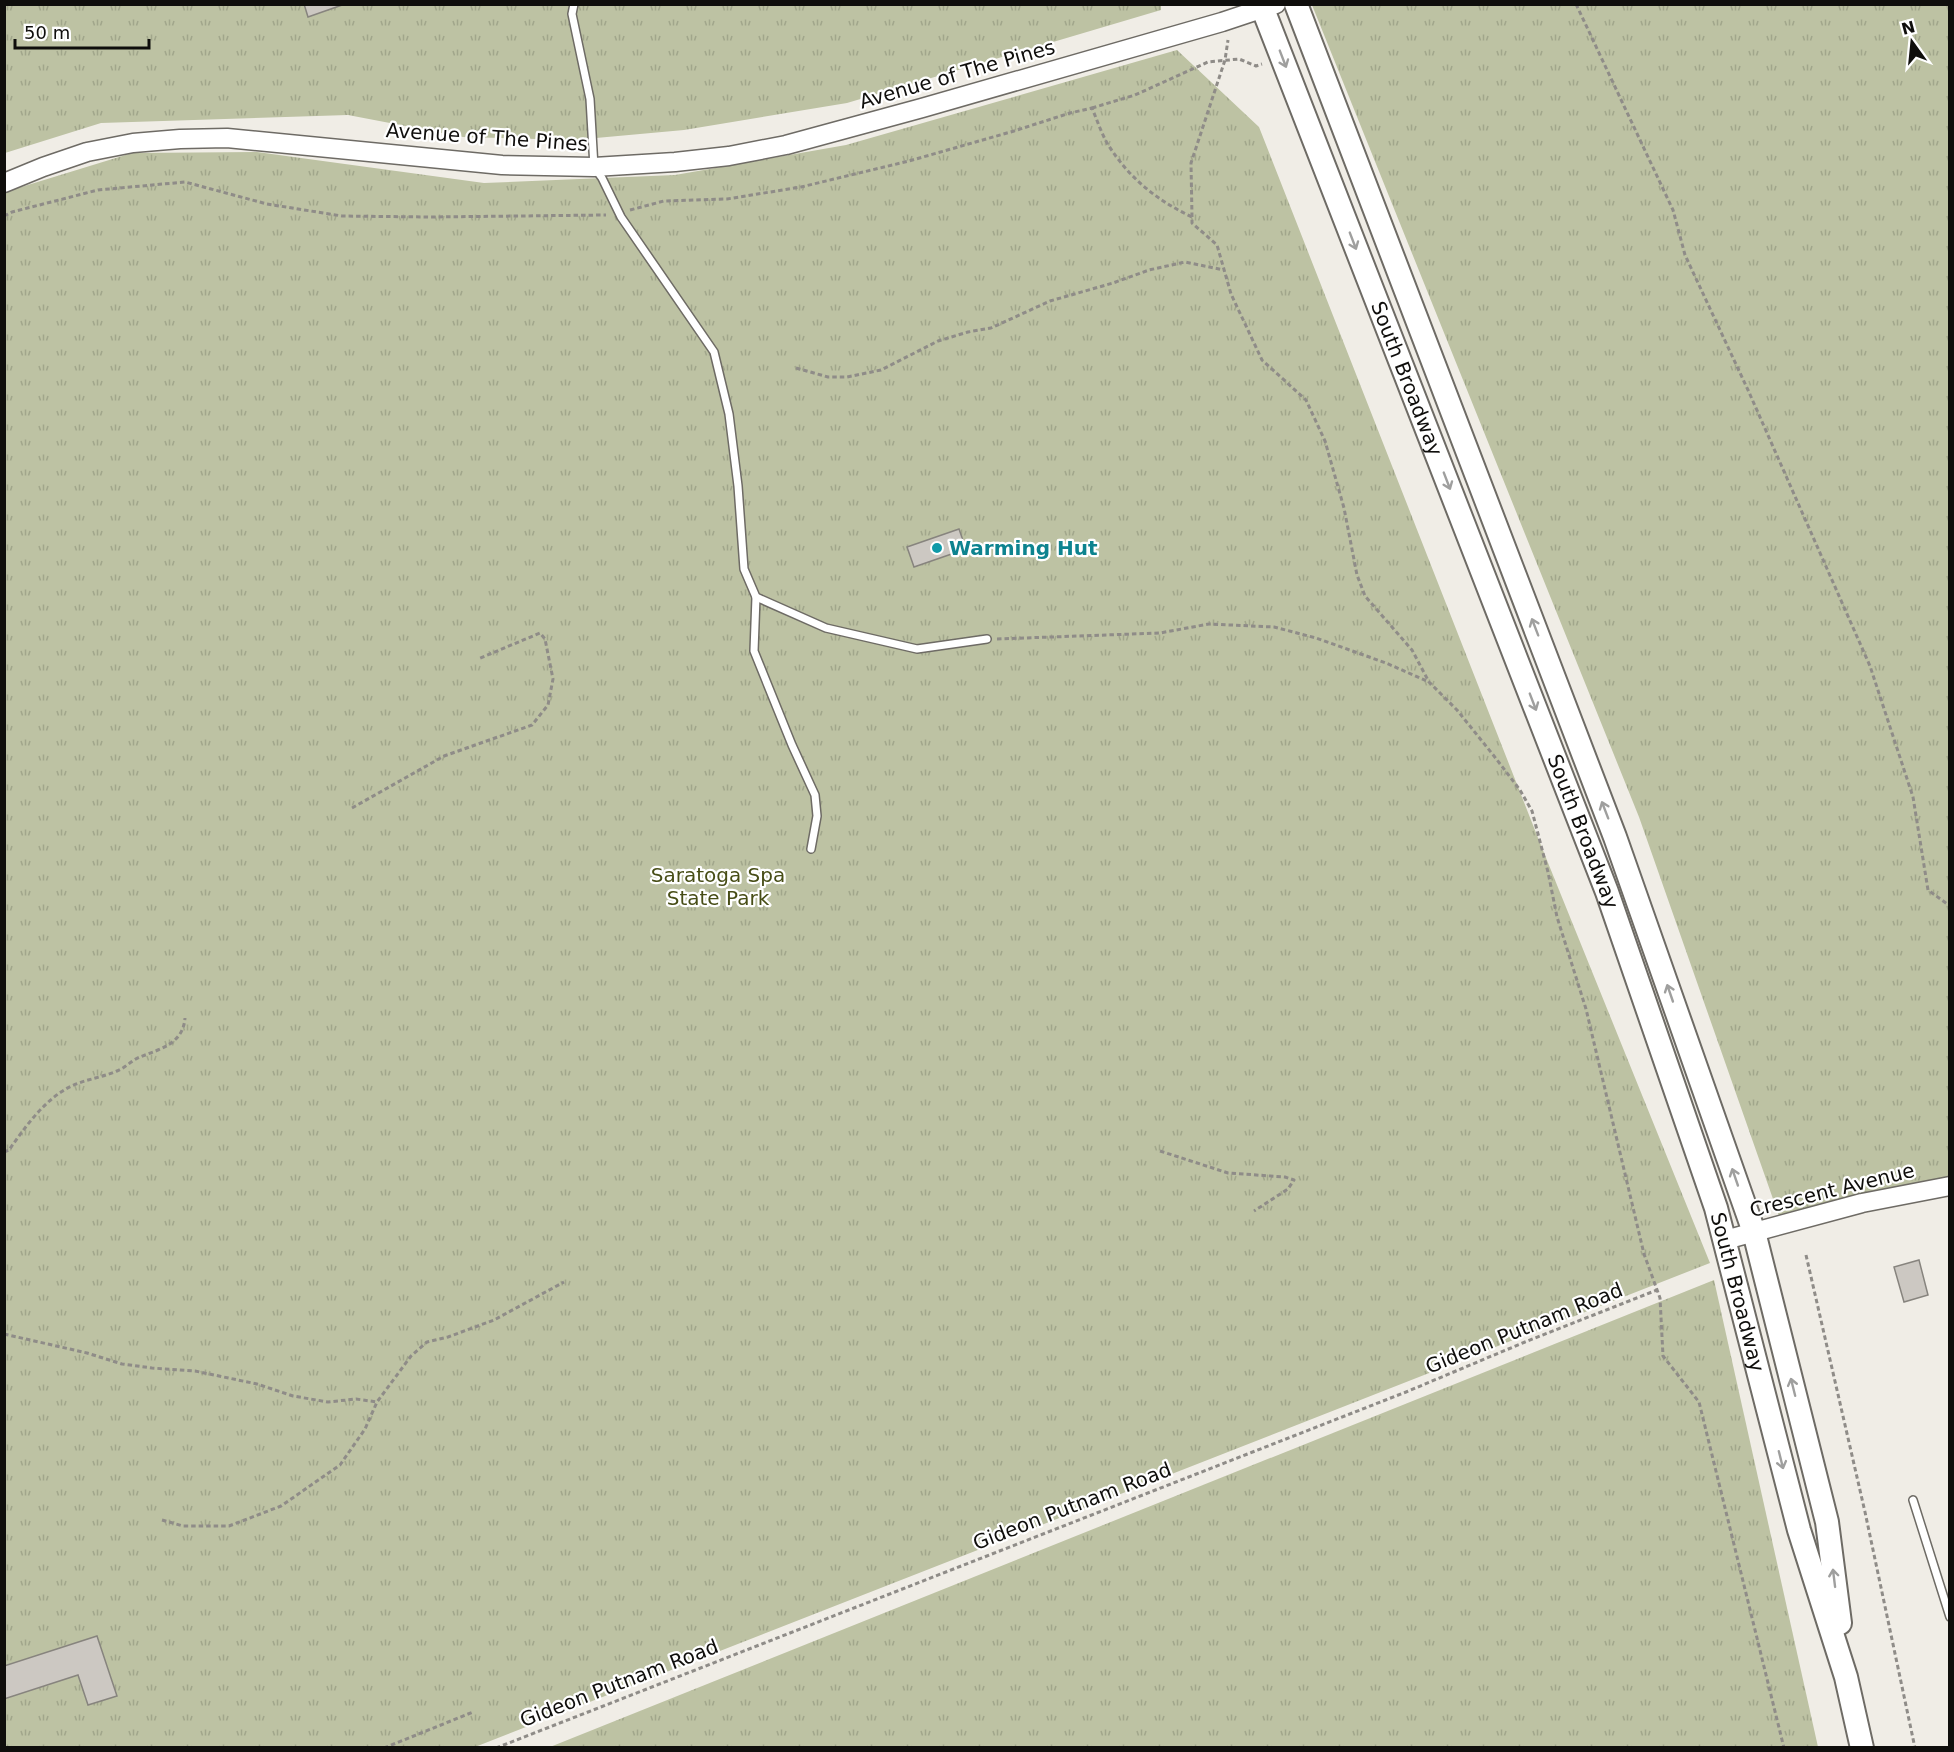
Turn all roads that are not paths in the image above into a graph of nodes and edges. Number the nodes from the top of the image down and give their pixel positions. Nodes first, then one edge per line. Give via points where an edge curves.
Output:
1 (573, 4) edge
2 (1296, 4) edge
3 (1267, 6) edge
4 (594, 166) junction
5 (4, 183) edge
6 (756, 597) junction
7 (987, 639) road end
8 (811, 849) dead end
9 (1950, 1186) edge
10 (1754, 1232) junction
11 (1725, 1240) junction
12 (1913, 1500) dead end
13 (1950, 1617) edge
14 (1846, 1677) junction
15 (1862, 1748) edge

1 - 4 lane via 590,99
10 -> 2 main road, South Broadway via 1615,837
3 - 4 street, Avenue of The Pines via 786,145 686,161
3 -> 11 main road, South Broadway via 1607,892
4 - 5 street, Avenue of The Pines via 502,165 227,138 180,139 87,152
4 - 6 lane via 620,213 714,352 729,414 744,569
6 - 7 lane via 826,628 917,649
6 - 8 lane via 754,651 815,795 817,816
9 - 10 street, Crescent Avenue via 1862,1203
10 - 11 street, Crescent Avenue
14 -> 10 main road, South Broadway via 1827,1522
11 -> 14 main road, South Broadway via 1799,1530
12 - 13 lane
14 - 15 main road, South Broadway

